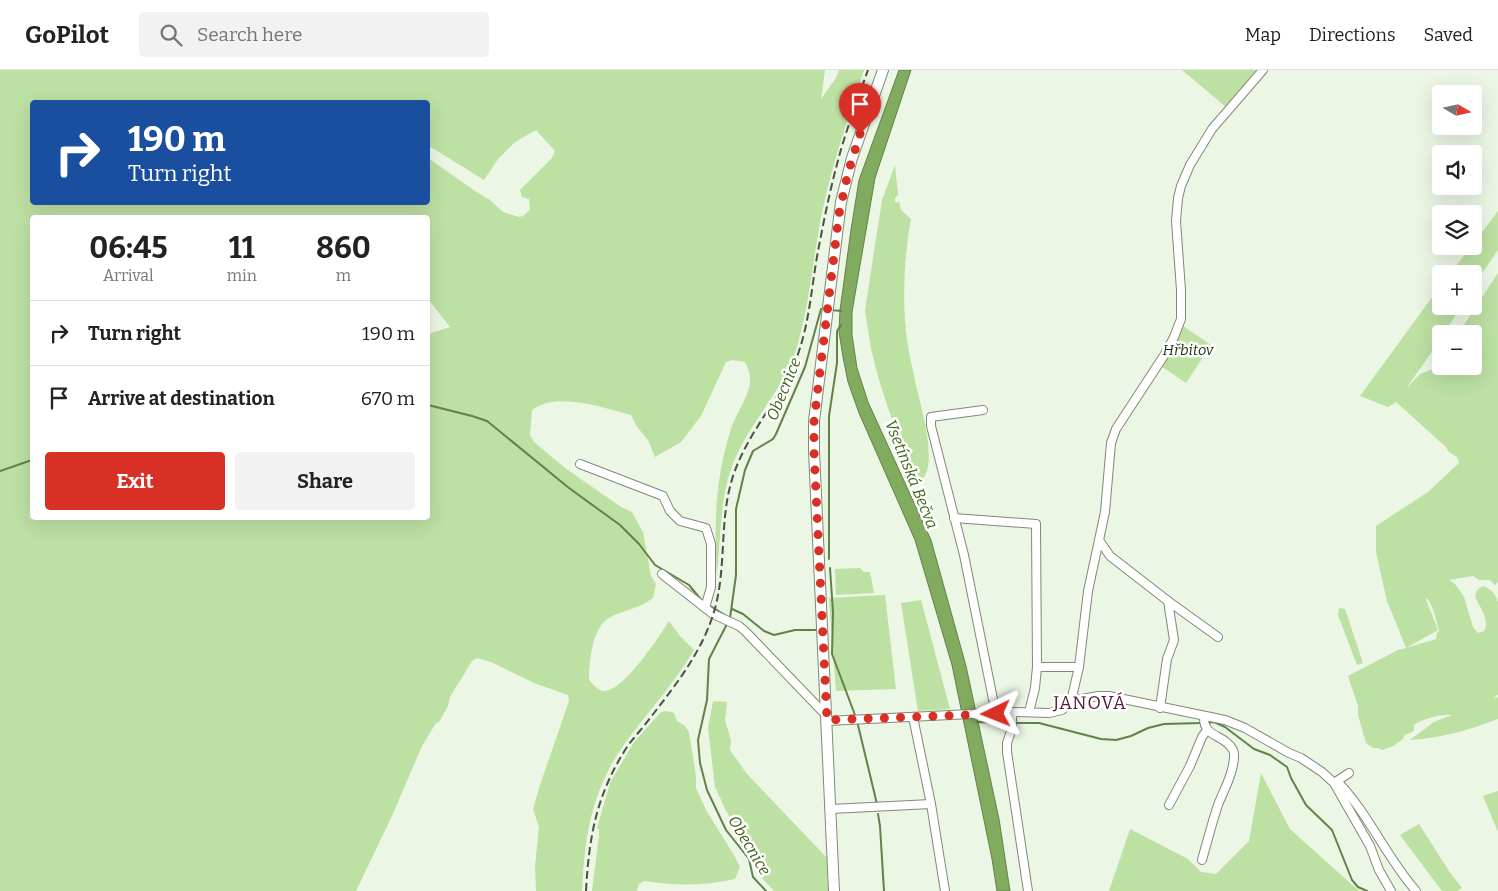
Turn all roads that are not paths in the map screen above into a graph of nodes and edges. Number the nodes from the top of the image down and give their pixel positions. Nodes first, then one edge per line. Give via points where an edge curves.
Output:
1 (883, 70) edge
2 (1263, 70) edge
3 (983, 410) dead end
4 (580, 464) dead end
5 (954, 518) junction
6 (1099, 540) junction
7 (662, 574) dead end
8 (1168, 601) junction
9 (705, 608) junction
10 (1218, 637) dead end
11 (1037, 667) junction
12 (1079, 667) junction
13 (1071, 701) junction
14 (1160, 708) junction
15 (1028, 712) junction
16 (993, 714) junction
17 (827, 717) junction
18 (916, 717) junction
19 (1012, 720) junction
20 (1205, 723) junction
21 (1349, 773) dead end
22 (1336, 782) junction
23 (931, 804) junction
24 (1168, 806) dead end
25 (830, 809) junction
26 (1202, 860) dead end
27 (834, 891) edge
28 (945, 891) edge
29 (1028, 891) edge
30 (1391, 891) edge
31 (1416, 891) edge

1 - 17 main road via 844,186 814,435
2 - 6 street via 1212,129 1184,176 1176,221 1181,319 1165,354 1116,429 1111,443 1105,512
3 - 5 street via 931,417
4 - 9 street via 663,496 674,517 706,528 711,544 711,587
5 - 11 street via 1036,524
5 - 16 street via 966,565
6 - 8 street via 1110,556
6 - 12 street via 1088,592
7 - 9 street
8 - 10 street
8 - 14 street via 1174,640 1167,659
9 - 17 street via 745,631
11 - 12 street
11 - 15 street
12 - 13 street
13 - 14 street via 1102,696
13 - 15 street via 1059,711
14 - 20 street
15 - 19 street
16 - 18 street
16 - 19 street
17 - 18 street
17 - 25 main road
18 - 23 street via 914,725
19 - 29 street via 1006,752
20 - 22 street via 1225,720 1244,728 1301,758
20 - 24 street via 1190,766
20 - 26 street via 1231,747 1234,760
21 - 22 street
22 - 30 street
22 - 31 street via 1349,793
23 - 25 street
23 - 28 street
25 - 27 main road

